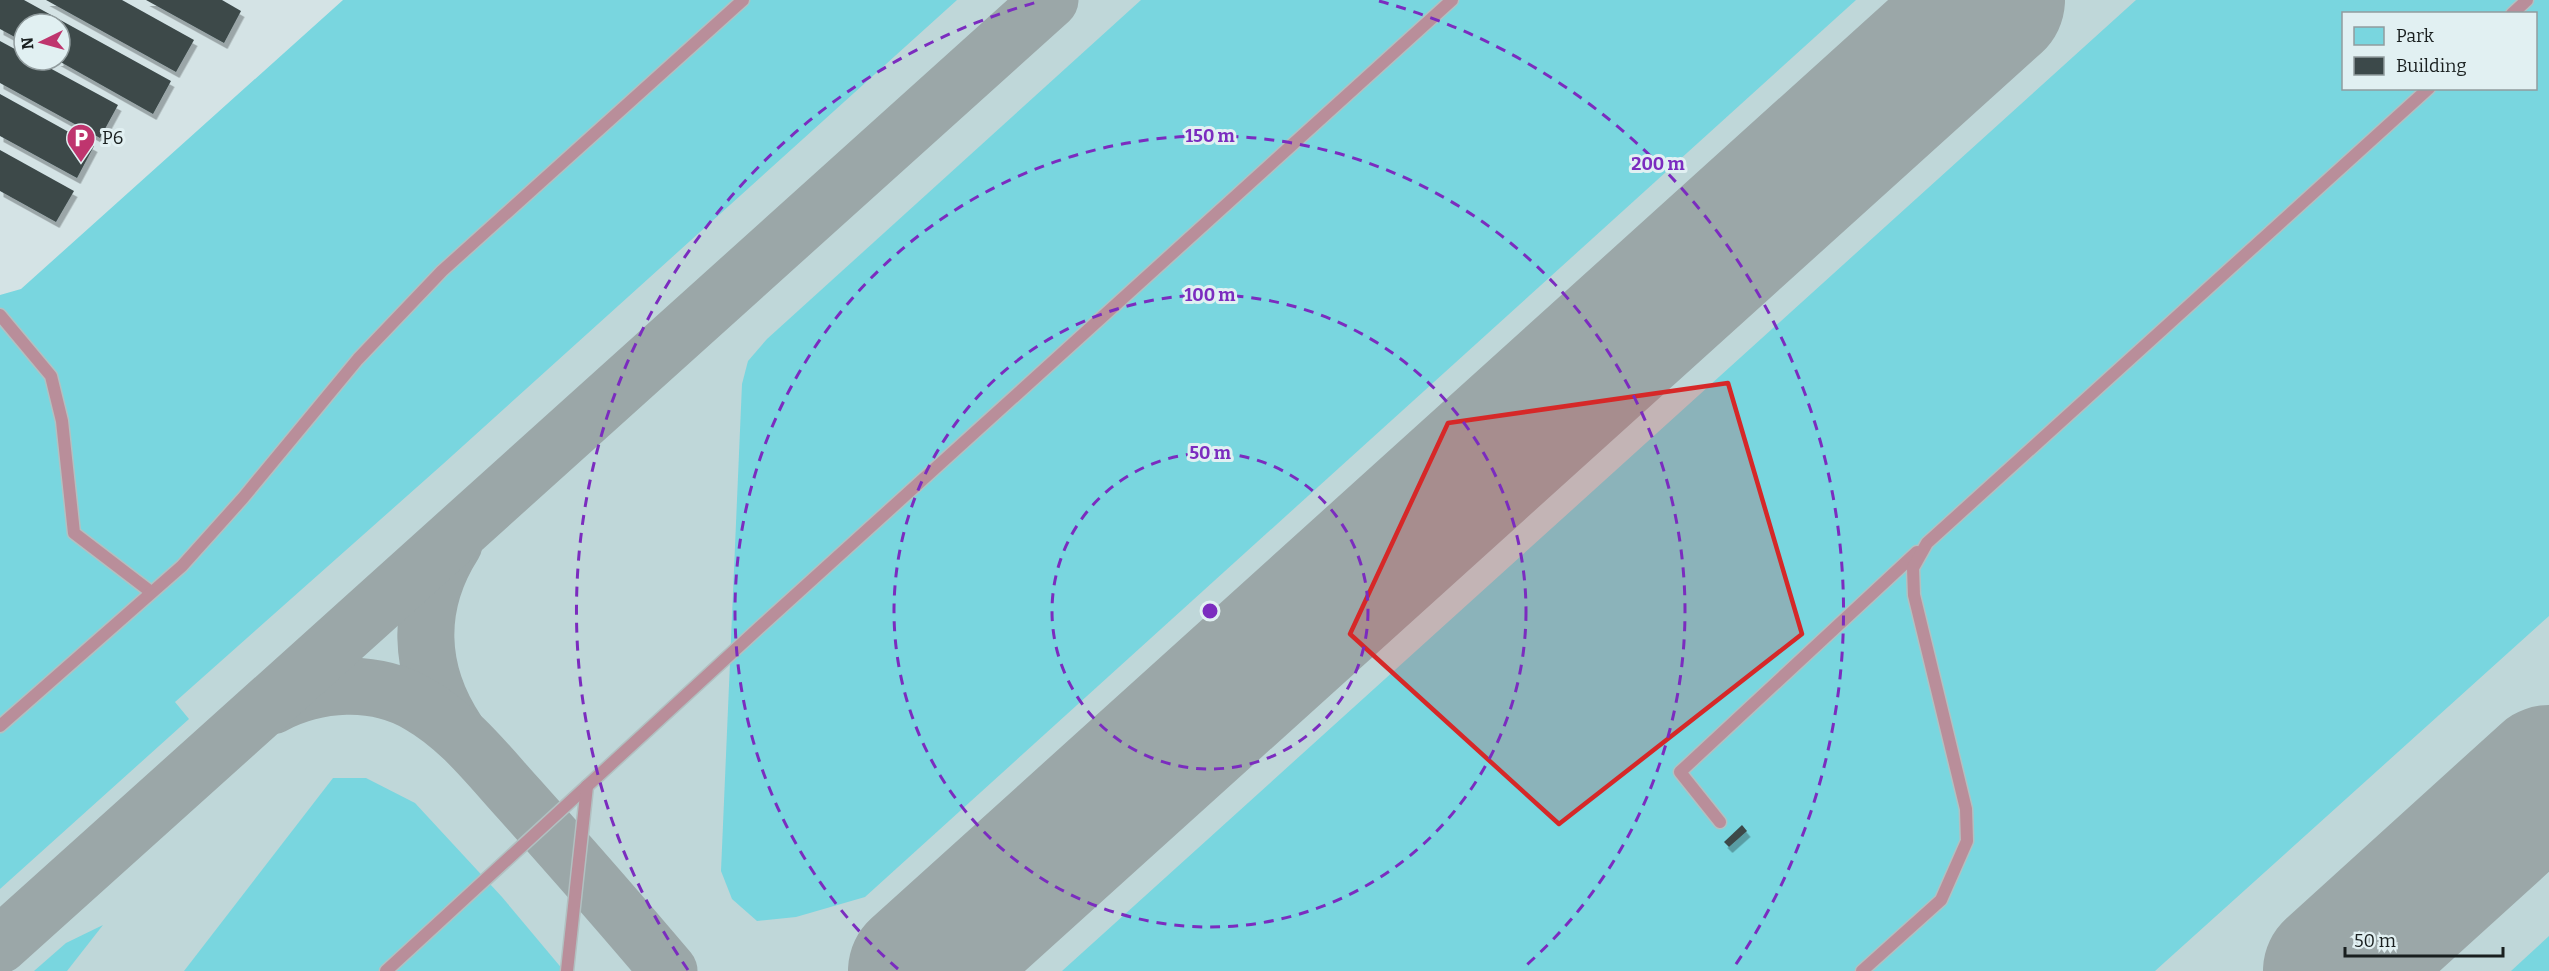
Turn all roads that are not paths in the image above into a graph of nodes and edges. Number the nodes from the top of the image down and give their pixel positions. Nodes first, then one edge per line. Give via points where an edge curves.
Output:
1 (743, 0) edge
2 (1452, 0) edge
3 (2527, 0) edge
4 (2514, 12) edge
5 (2427, 90) edge
6 (0, 315) edge
7 (1927, 543) junction
8 (151, 592) junction
9 (0, 726) edge
10 (587, 786) junction
11 (1720, 822) dead end
12 (386, 971) edge
13 (567, 971) edge
14 (1862, 971) edge

1 - 8 lane via 442,271 358,359 182,566
2 - 10 lane
3 - 4 lane
5 - 7 lane
6 - 8 lane via 51,376 62,421 74,533
7 - 11 lane via 1680,772
7 - 14 lane via 1913,568 1914,595 1966,809 1967,841 1941,900
8 - 9 lane
10 - 12 lane
10 - 13 lane

